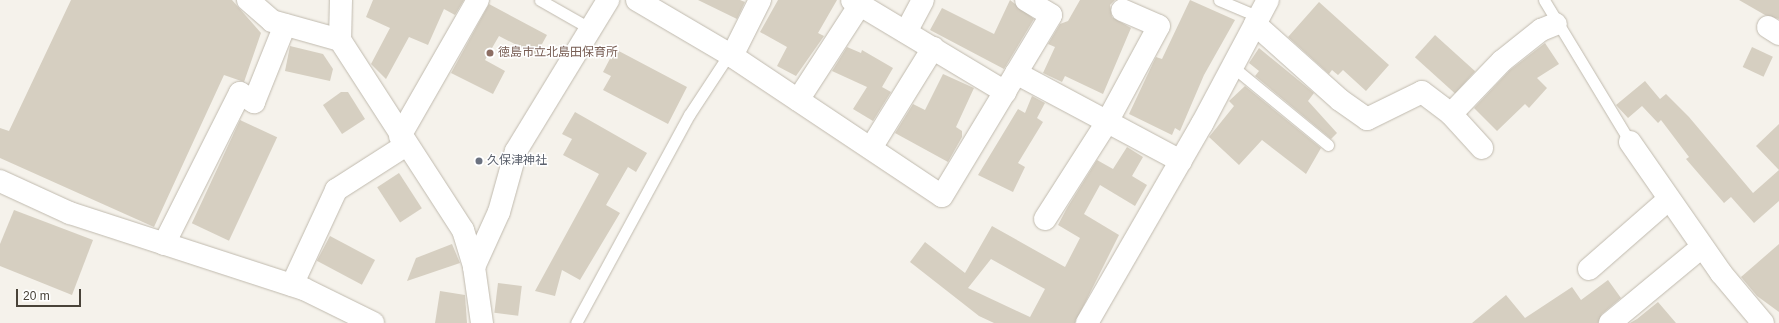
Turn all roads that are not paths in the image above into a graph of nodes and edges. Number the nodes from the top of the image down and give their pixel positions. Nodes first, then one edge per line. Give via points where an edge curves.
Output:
1 (248, 0) edge
2 (341, 0) edge
3 (478, 0) edge
4 (540, 0) edge
5 (608, 0) edge
6 (637, 0) edge
7 (760, 0) edge
8 (923, 0) edge
9 (1026, 0) edge
10 (1219, 0) edge
11 (1544, 0) edge
12 (856, 3) edge
13 (1122, 10) dead end
14 (1261, 14) edge
15 (1556, 24) junction
16 (285, 25) junction
17 (590, 29) junction
18 (906, 32) junction
19 (340, 40) junction
20 (933, 48) junction
21 (730, 55) junction
22 (1233, 67) junction
23 (1016, 73) junction
24 (1005, 92) junction
25 (798, 100) junction
26 (1451, 114) junction
27 (1106, 122) junction
28 (403, 140) junction
29 (1630, 142) joint
30 (1328, 145) dead end
31 (871, 148) junction
32 (1482, 148) dead end
33 (1181, 161) junction
34 (0, 181) edge
35 (1669, 199) junction
36 (1046, 219) dead end
37 (164, 244) junction
38 (1702, 247) junction
39 (474, 267) junction
40 (1589, 269) dead end
41 (292, 285) junction
42 (373, 323) edge
43 (482, 323) edge
44 (576, 323) edge
45 (1087, 323) edge
46 (1610, 323) edge
47 (1763, 323) edge

1 - 16 street via 272,21
2 - 19 street
3 - 28 street
4 - 17 lane
5 - 17 street
6 - 21 street
7 - 21 street
8 - 18 street
9 - 23 street via 1051,15
10 - 14 lane
11 - 15 lane
12 - 18 street
12 - 25 street
13 - 27 street via 1165,19
14 - 22 street
14 - 26 street via 1340,100 1368,119 1422,92
15 - 26 street via 1541,30 1502,61
15 - 29 lane
16 - 19 street
16 - 37 street via 254,102 240,93
17 - 39 street via 516,151 499,212
18 - 20 street
19 - 28 street
20 - 24 street
20 - 31 street
21 - 25 street
21 - 44 lane via 689,115
22 - 30 lane
22 - 33 street
23 - 24 street
23 - 27 street
24 - 31 street via 942,196
25 - 31 street
26 - 32 street
27 - 33 street
27 - 36 street
28 - 39 street via 463,230
28 - 41 street via 336,190
29 - 35 street
33 - 45 street
34 - 37 street via 70,213
35 - 38 street
35 - 40 street
37 - 41 street
38 - 46 street
38 - 47 street
39 - 43 street
41 - 42 street

